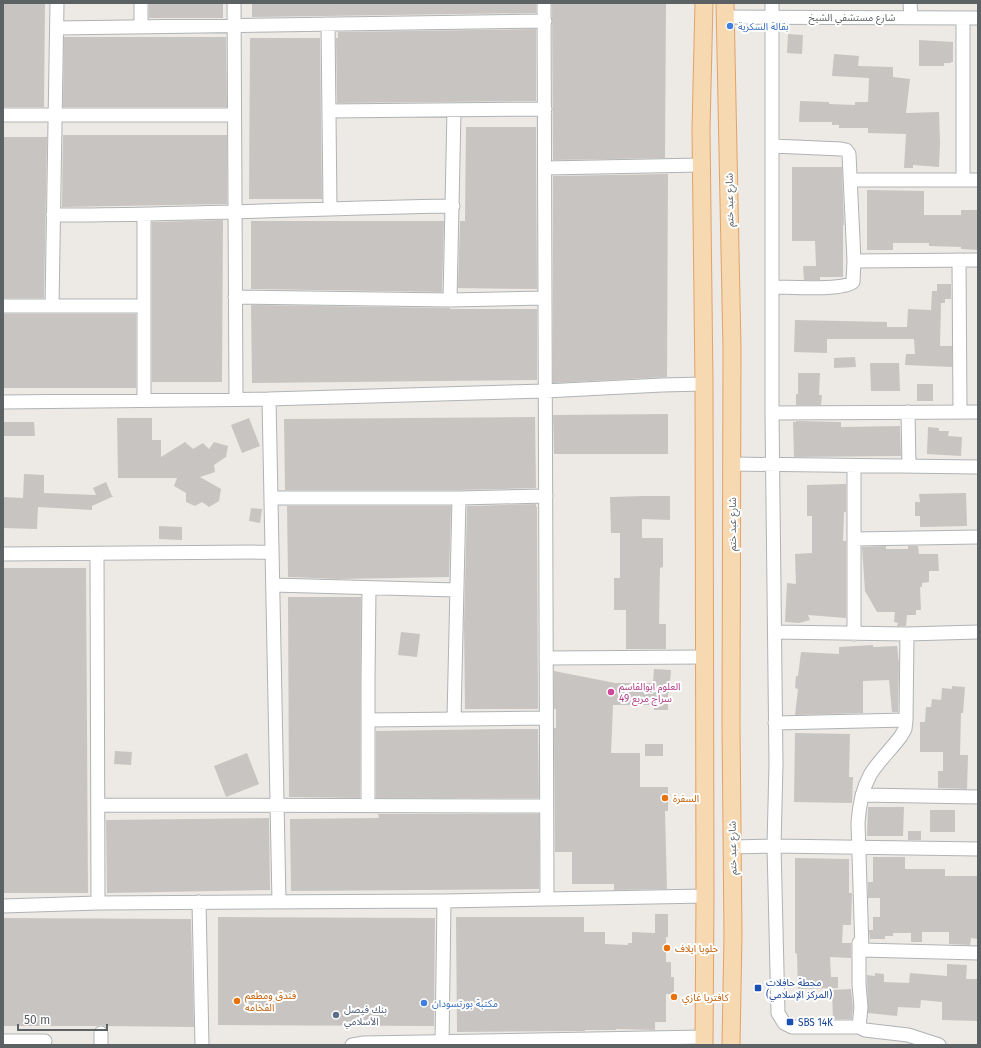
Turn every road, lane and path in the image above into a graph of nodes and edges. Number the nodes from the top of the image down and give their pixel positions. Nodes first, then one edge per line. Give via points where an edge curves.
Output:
1 (57, 3) edge
2 (141, 3) edge
3 (234, 3) edge
4 (544, 3) edge
5 (704, 3) edge
6 (772, 3) edge
7 (910, 3) edge
8 (725, 10) edge
9 (773, 17) junction
10 (911, 17) junction
11 (963, 18) junction
12 (978, 18) edge
13 (544, 21) junction
14 (328, 24) junction
15 (234, 25) junction
16 (142, 27) junction
17 (57, 28) junction
18 (545, 109) junction
19 (454, 110) junction
20 (329, 111) junction
21 (3, 115) edge
22 (234, 115) junction
23 (55, 116) junction
24 (701, 129) junction
25 (728, 129) junction
26 (773, 146) junction
27 (702, 165) junction
28 (545, 168) junction
29 (851, 180) junction
30 (963, 180) junction
31 (978, 180) edge
32 (453, 206) junction
33 (330, 208) junction
34 (235, 211) junction
35 (53, 215) junction
36 (144, 215) junction
37 (959, 260) junction
38 (978, 260) edge
39 (854, 261) junction
40 (773, 287) junction
41 (235, 297) junction
42 (545, 298) junction
43 (450, 300) junction
44 (3, 306) edge
45 (52, 306) junction
46 (144, 306) junction
47 (704, 384) junction
48 (545, 392) junction
49 (236, 399) junction
50 (269, 399) junction
51 (144, 400) junction
52 (3, 402) edge
53 (908, 412) junction
54 (960, 412) junction
55 (978, 412) edge
56 (772, 413) junction
57 (732, 464) junction
58 (773, 465) junction
59 (854, 466) junction
60 (909, 466) junction
61 (978, 467) edge
62 (546, 496) junction
63 (271, 498) junction
64 (459, 498) junction
65 (978, 537) edge
66 (854, 538) junction
67 (272, 552) junction
68 (3, 554) edge
69 (97, 554) junction
70 (273, 585) junction
71 (369, 588) junction
72 (456, 590) junction
73 (775, 632) junction
74 (978, 632) edge
75 (854, 634) junction
76 (907, 634) junction
77 (704, 657) junction
78 (546, 658) junction
79 (546, 718) junction
80 (454, 719) junction
81 (368, 720) junction
82 (906, 720) junction
83 (776, 724) junction
84 (862, 795) junction
85 (978, 797) edge
86 (99, 805) junction
87 (277, 806) junction
88 (368, 806) junction
89 (546, 806) junction
90 (774, 846) junction
91 (732, 847) junction
92 (859, 847) junction
93 (978, 848) edge
94 (705, 896) junction
95 (546, 899) junction
96 (444, 901) junction
97 (199, 902) junction
98 (279, 902) junction
99 (98, 903) junction
100 (3, 906) edge
101 (860, 913) junction
102 (978, 953) edge
103 (859, 1027) junction
104 (3, 1041) edge
105 (45, 1041) dead end
106 (704, 1041) edge
107 (442, 1043) edge
108 (202, 1045) edge
109 (352, 1045) edge
110 (731, 1045) edge
111 (940, 1045) edge

1 - 17 street
2 - 16 street
3 - 15 street
4 - 13 street
5 - 24 main road
6 - 9 street
7 - 10 street
8 - 9 street, شارع مستشفي الشيخ
8 - 25 main road, شارع عبد ختم
9 - 10 street, شارع مستشفي الشيخ
9 - 26 street
10 - 11 street, شارع مستشفي الشيخ
11 - 12 street, شارع مستشفي الشيخ
11 - 30 street
13 - 14 street
13 - 18 street
14 - 15 street
14 - 20 street
15 - 16 street
15 - 22 street
16 - 17 street
17 - 23 street
18 - 19 street
18 - 28 street
19 - 20 street
19 - 32 street
20 - 33 street
21 - 23 street
22 - 23 street
22 - 34 street
23 - 35 street
24 - 25 main road
24 - 27 main road
25 - 57 main road, شارع عبد ختم
26 - 29 street via 846,150 849,154
26 - 40 street
27 - 28 street
27 - 47 main road
28 - 42 street
29 - 30 street
29 - 39 street
30 - 31 street
32 - 33 street
32 - 43 street
33 - 34 street
34 - 36 street
34 - 41 street
35 - 36 street
35 - 45 street
36 - 46 street
37 - 38 street
37 - 39 street
37 - 54 street
39 - 40 street via 853,282 849,285
40 - 56 street
41 - 43 street
41 - 49 street
42 - 43 street
42 - 48 street
44 - 45 street
45 - 46 street
46 - 51 street
47 - 48 street
47 - 77 main road
48 - 50 street
48 - 62 street
49 - 50 street
49 - 51 street
50 - 63 street
51 - 52 street
53 - 54 street
53 - 56 street
53 - 60 street
54 - 55 street
56 - 58 street
57 - 58 street
57 - 91 main road, شارع عبد ختم
58 - 59 street
58 - 73 street
59 - 60 street
59 - 66 street
60 - 61 street
62 - 64 street
62 - 78 street
63 - 64 street
63 - 67 street
64 - 72 street
65 - 66 street
66 - 75 street
67 - 69 street
67 - 70 street
68 - 69 street
69 - 86 street
70 - 71 street
70 - 87 street
71 - 72 street
71 - 81 street
72 - 80 street
73 - 75 street
73 - 83 street
74 - 76 street
75 - 76 street
76 - 82 street
77 - 78 street
77 - 94 main road
78 - 79 street
79 - 80 street
79 - 89 street
80 - 81 street
81 - 88 street
82 - 83 street
82 - 84 street via 901,736 870,774
83 - 90 street
84 - 85 street
84 - 92 street via 858,823
86 - 87 street
86 - 99 street
87 - 88 street
87 - 98 street
88 - 89 street
89 - 95 street
90 - 91 street
90 - 92 street
90 - 103 street via 778,1013 784,1023 792,1027
91 - 110 main road, شارع عبد ختم
92 - 93 street
92 - 101 street
94 - 95 street
94 - 106 main road
95 - 96 street
96 - 98 street
96 - 107 street
97 - 98 street
97 - 99 street
97 - 108 street
99 - 100 street
101 - 102 street via 862,950
101 - 103 street
103 - 111 street via 908,1035
104 - 105 street
106 - 107 street
107 - 109 street

